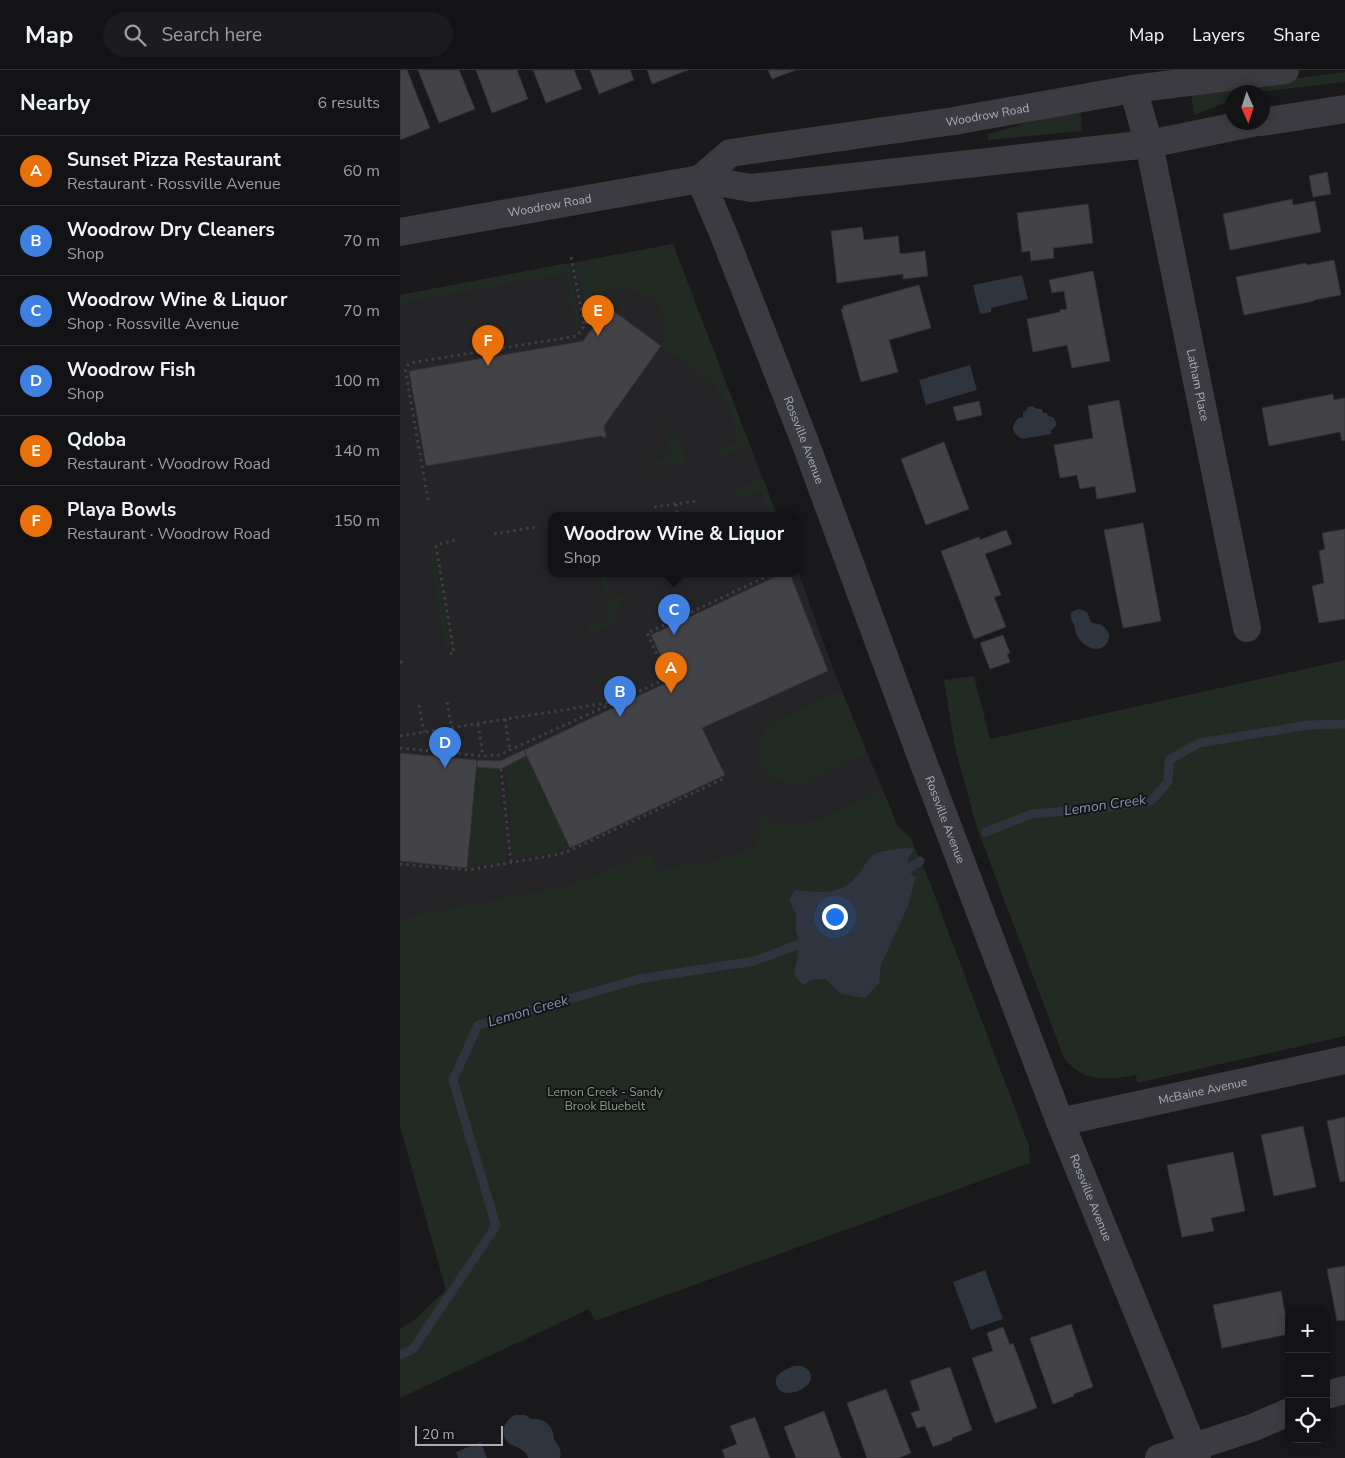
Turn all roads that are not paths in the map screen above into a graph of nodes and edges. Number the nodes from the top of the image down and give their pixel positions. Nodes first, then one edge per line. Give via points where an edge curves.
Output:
1 (1285, 70) edge
2 (1133, 89) junction
3 (1345, 109) edge
4 (1270, 121) edge
5 (1225, 128) edge
6 (1148, 144) junction
7 (700, 179) junction
8 (400, 232) edge
9 (1247, 628) dead end
10 (1345, 1060) edge
11 (1060, 1122) junction
12 (1345, 1390) edge
13 (1330, 1394) edge
14 (1285, 1414) edge
15 (1195, 1452) edge
16 (1159, 1458) edge

1 - 2 street, Woodrow Road
2 - 6 street, Latham Place
2 - 7 street, Woodrow Road via 954,121 730,153
3 - 4 street
5 - 6 street, Woodrow Road
6 - 7 street, Woodrow Road via 751,188
6 - 9 street, Latham Place
7 - 8 street, Woodrow Road
7 - 11 street, Rossville Avenue via 805,442
10 - 11 street, McBaine Avenue
11 - 15 street, Rossville Avenue
12 - 13 street
14 - 15 street
15 - 16 street

